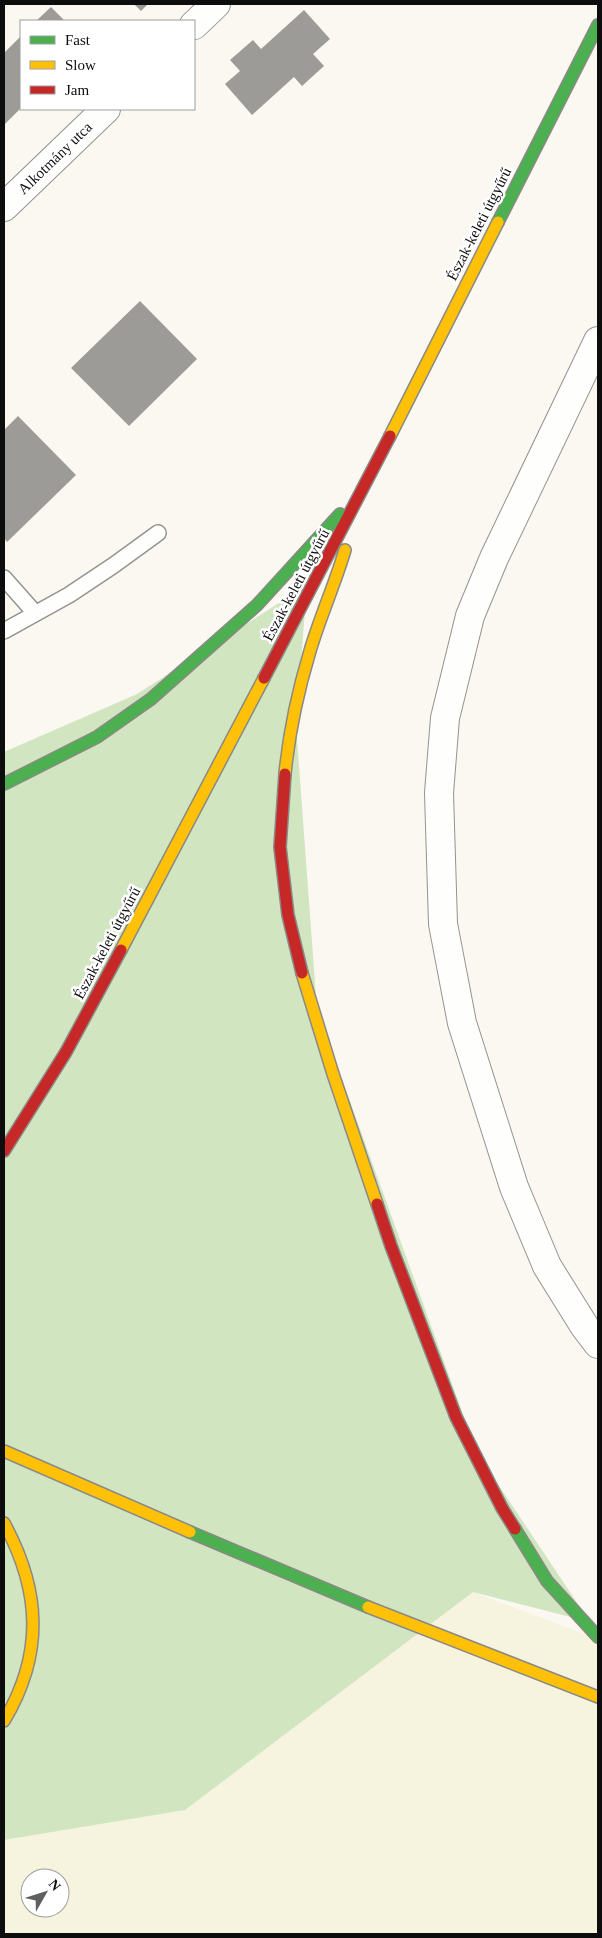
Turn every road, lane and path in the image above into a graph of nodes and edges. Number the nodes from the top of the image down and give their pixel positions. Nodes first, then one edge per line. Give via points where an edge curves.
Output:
1 (216, 4) edge
2 (195, 24) edge
3 (598, 24) edge
4 (105, 110) edge
5 (4, 207) edge
6 (598, 341) edge
7 (362, 491) junction
8 (158, 533) dead end
9 (4, 578) edge
10 (35, 613) junction
11 (4, 630) edge
12 (4, 784) edge
13 (4, 1151) edge
14 (598, 1344) edge
15 (4, 1452) edge
16 (4, 1523) edge
17 (598, 1637) edge
18 (518, 1667) junction
19 (598, 1697) edge
20 (576, 1700) dead end
21 (4, 1721) edge

1 - 2 street
3 - 7 main road, Észak-keleti útgyűrű
4 - 5 street, Alkotmány utca
6 - 14 street via 494,558 470,616 445,718 439,793 443,924 462,1023 514,1187 547,1266
7 - 12 main road via 300,555 258,605 152,700 97,737
7 - 13 main road, Észak-keleti útgyűrű via 66,1052
7 - 17 main road via 335,584 310,650 293,715 284,772 280,846 288,915 307,993 336,1084 391,1246 456,1417 502,1508 546,1581
8 - 10 lane via 99,575
9 - 10 lane
10 - 11 lane
15 - 18 main road via 332,1592
16 - 21 main road via 24,1567 34,1623 26,1676
18 - 19 main road
18 - 20 main road

